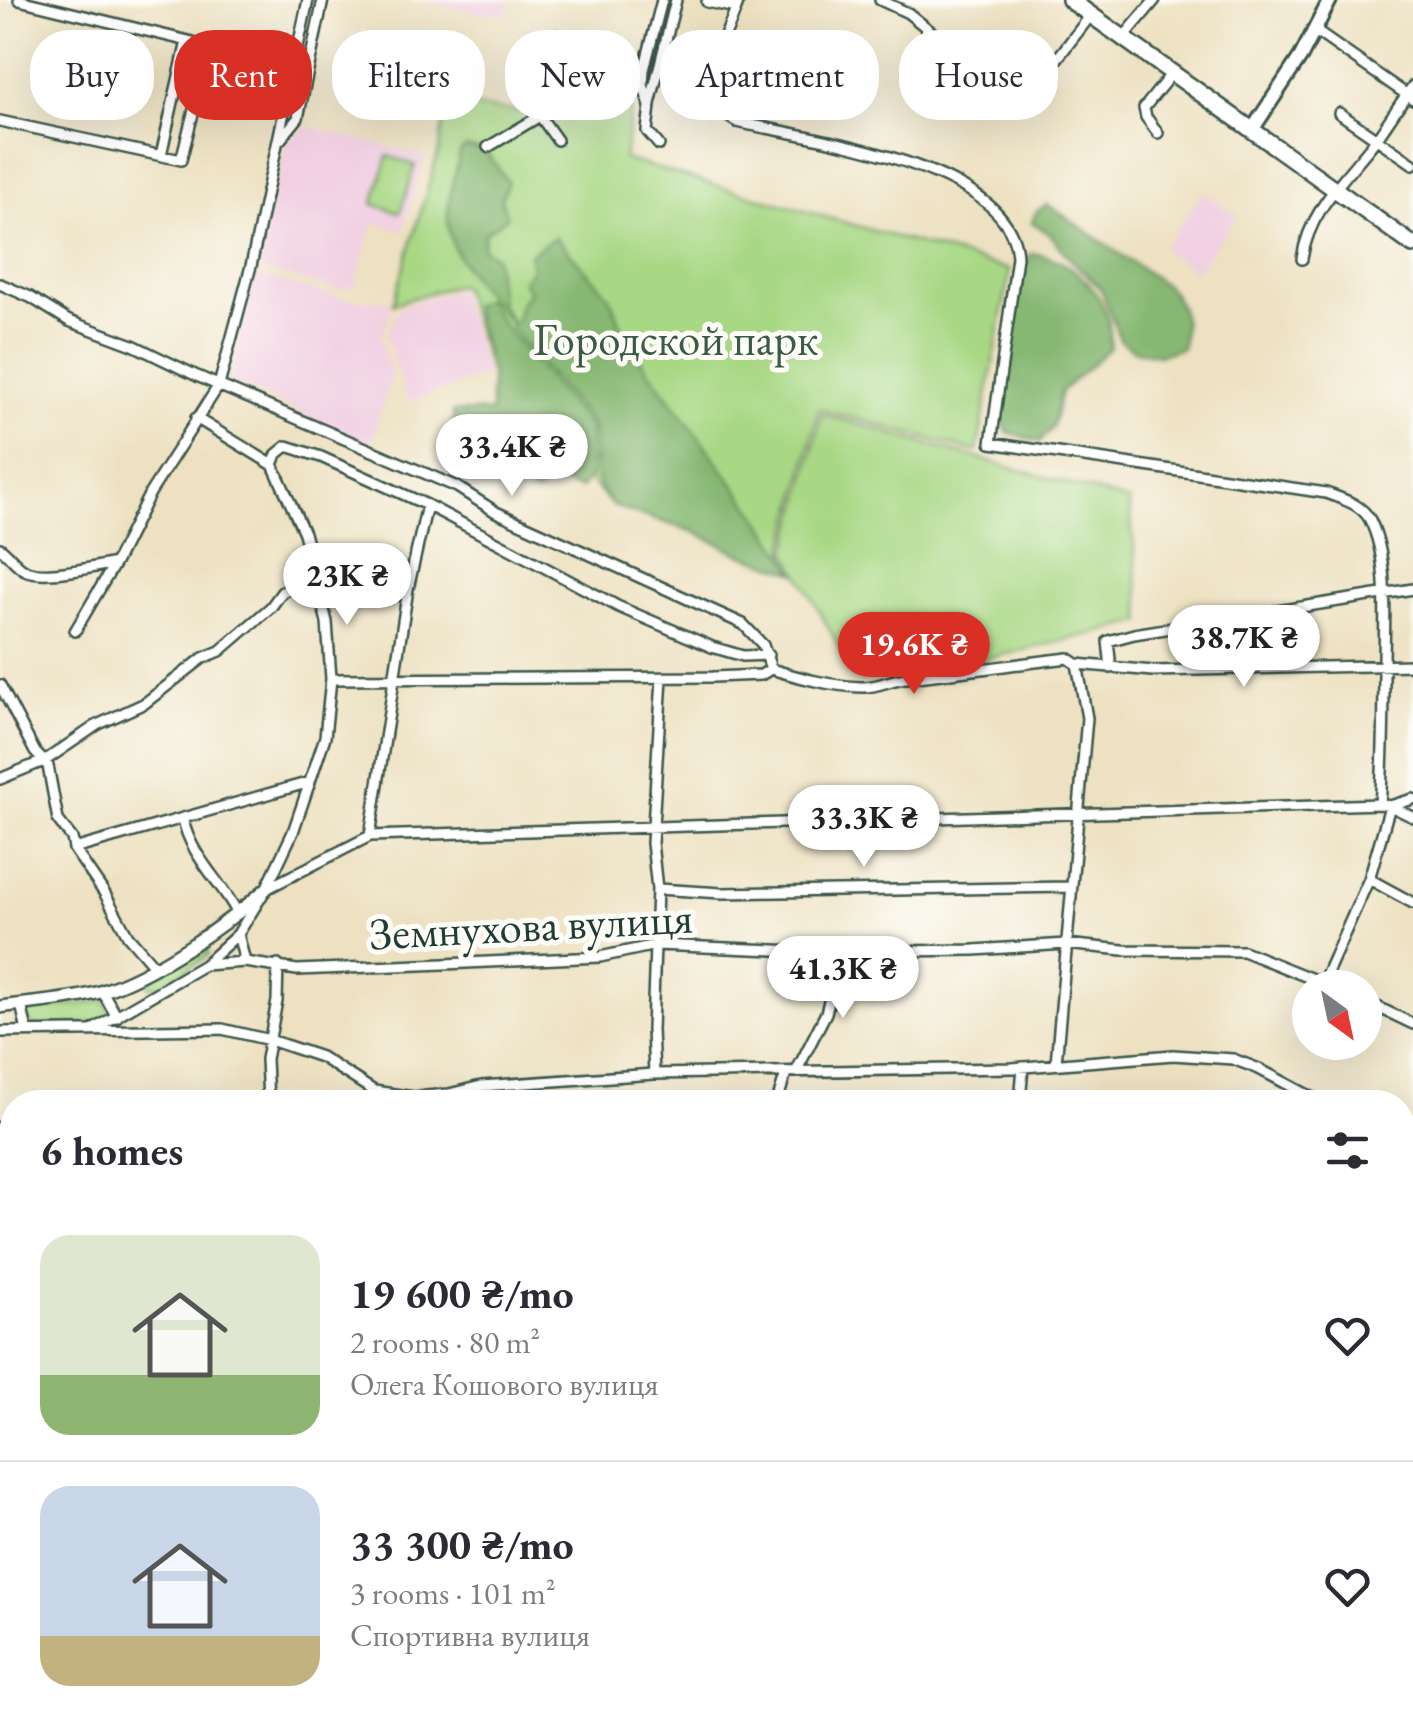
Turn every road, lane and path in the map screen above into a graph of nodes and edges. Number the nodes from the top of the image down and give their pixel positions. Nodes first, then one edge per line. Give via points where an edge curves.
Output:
1 (19, 0) edge
2 (308, 0) edge
3 (323, 0) edge
4 (662, 0) edge
5 (676, 0) edge
6 (880, 0) edge
7 (1070, 0) edge
8 (1155, 0) edge
9 (1330, 0) edge
10 (707, 2) dead end
11 (737, 4) edge
12 (1091, 15) junction
13 (302, 30) edge
14 (1314, 30) junction
15 (174, 38) edge
16 (1123, 38) junction
17 (312, 51) edge
18 (1172, 73) junction
19 (1411, 93) edge
20 (174, 96) edge
21 (650, 106) junction
22 (1338, 113) dead end
23 (191, 120) edge
24 (283, 120) edge
25 (296, 120) edge
26 (533, 120) edge
27 (543, 120) edge
28 (0, 121) edge
29 (1252, 130) junction
30 (1158, 133) dead end
31 (1376, 138) junction
32 (557, 140) dead end
33 (278, 142) junction
34 (658, 145) dead end
35 (488, 147) dead end
36 (160, 156) junction
37 (1413, 164) edge
38 (1335, 190) junction
39 (1413, 245) edge
40 (1302, 259) dead end
41 (0, 284) edge
42 (219, 385) junction
43 (196, 418) junction
44 (273, 466) junction
45 (427, 505) junction
46 (0, 548) edge
47 (115, 563) junction
48 (316, 579) junction
49 (1413, 589) edge
50 (1384, 593) junction
51 (75, 631) dead end
52 (768, 655) junction
53 (1077, 664) junction
54 (1413, 665) edge
55 (1384, 666) junction
56 (1111, 668) junction
57 (771, 670) junction
58 (395, 676) junction
59 (662, 678) junction
60 (331, 679) junction
61 (0, 685) edge
62 (43, 761) junction
63 (0, 779) edge
64 (310, 782) junction
65 (1413, 799) edge
66 (1385, 805) junction
67 (1076, 812) junction
68 (1413, 817) edge
69 (183, 819) junction
70 (654, 828) junction
71 (370, 836) junction
72 (74, 849) junction
73 (1369, 880) junction
74 (1070, 887) junction
75 (657, 889) junction
76 (266, 890) junction
77 (1413, 904) edge
78 (238, 914) junction
79 (238, 934) junction
80 (200, 937) junction
81 (1066, 944) junction
82 (656, 946) junction
83 (840, 952) junction
84 (217, 953) junction
85 (245, 962) junction
86 (204, 965) junction
87 (278, 965) junction
88 (154, 966) junction
89 (1292, 970) edge
90 (1328, 970) edge
91 (137, 975) junction
92 (102, 991) junction
93 (0, 997) edge
94 (152, 997) junction
95 (24, 1004) junction
96 (0, 1007) edge
97 (1382, 1009) edge
98 (117, 1017) junction
99 (1413, 1024) edge
100 (92, 1030) junction
101 (27, 1031) junction
102 (0, 1032) edge
103 (270, 1040) junction
104 (1056, 1064) junction
105 (1022, 1067) junction
106 (791, 1073) junction
107 (654, 1074) junction
108 (267, 1090) edge
109 (371, 1090) edge
110 (465, 1090) edge
111 (783, 1090) edge
112 (1021, 1090) edge
113 (1298, 1090) edge

1 - 15 street
2 - 13 street
3 - 17 street
4 - 21 street via 644,70
5 - 21 street
6 - 12 street via 908,13 1022,104
7 - 12 highway
8 - 16 street
9 - 14 main road
10 - 11 street
11 - 50 street via 710,79 721,113 917,164 958,184 1011,229 1018,257 991,442 1352,502 1369,516
12 - 16 highway
14 - 19 street
14 - 29 main road
16 - 18 highway
18 - 29 highway
18 - 30 street via 1144,108
19 - 31 street
20 - 36 street
21 - 34 street via 647,131
22 - 31 street
23 - 36 street via 180,160
24 - 33 street
25 - 33 street
26 - 35 street
27 - 32 street
28 - 36 street
29 - 38 highway
31 - 37 street
31 - 38 street
33 - 42 street
38 - 39 highway
38 - 40 street via 1310,228
41 - 42 street
42 - 43 street
42 - 52 street via 457,487 496,512 743,624
43 - 44 street
43 - 47 street
44 - 45 street via 280,450 291,445
44 - 48 street via 304,532
45 - 52 street via 618,608 712,647
45 - 58 street
46 - 47 street via 34,574
47 - 51 street
48 - 60 street
48 - 62 street via 282,592 220,651 145,703 96,725
49 - 50 street
50 - 55 street
50 - 56 street via 1108,641
52 - 57 street
53 - 56 street
53 - 57 street via 1068,658 866,688
53 - 67 street via 1087,718
54 - 55 street
55 - 56 street
55 - 66 street
57 - 59 street
58 - 59 street
58 - 60 street
58 - 71 street
59 - 70 street
60 - 64 street via 325,736
61 - 62 street
62 - 63 street
62 - 72 street via 58,820
64 - 69 street
64 - 76 street
65 - 66 street
66 - 67 street
66 - 68 street
66 - 73 street via 1388,822
67 - 70 street
67 - 74 street
69 - 72 street
69 - 78 street
70 - 71 street
70 - 75 street
71 - 76 street
72 - 88 street
73 - 77 street
73 - 90 street
74 - 75 street
74 - 81 street
75 - 82 street
76 - 78 street
76 - 79 street
78 - 80 street
79 - 84 street
79 - 85 street
80 - 84 street
80 - 88 street
81 - 83 street, Земнухова вулиця
81 - 89 street, Земнухова вулиця via 1243,951
81 - 104 street
82 - 83 street, Земнухова вулиця
82 - 87 street, Земнухова вулиця via 600,958 297,970
82 - 107 street
83 - 106 street via 826,1013
84 - 86 street
85 - 86 street, Земнухова вулиця
85 - 87 street, Земнухова вулиця
86 - 94 street
87 - 103 street
88 - 91 street
91 - 92 street
91 - 94 street
92 - 95 street
92 - 98 street
93 - 95 street
94 - 98 street
95 - 96 street
95 - 101 street
97 - 99 street
98 - 100 street
100 - 101 street
100 - 103 street via 222,1029
101 - 102 street
103 - 108 street
103 - 109 street via 320,1057
104 - 105 street
104 - 113 street via 1173,1055 1233,1059
105 - 106 street
105 - 112 street
106 - 107 street
106 - 111 street
107 - 110 street

